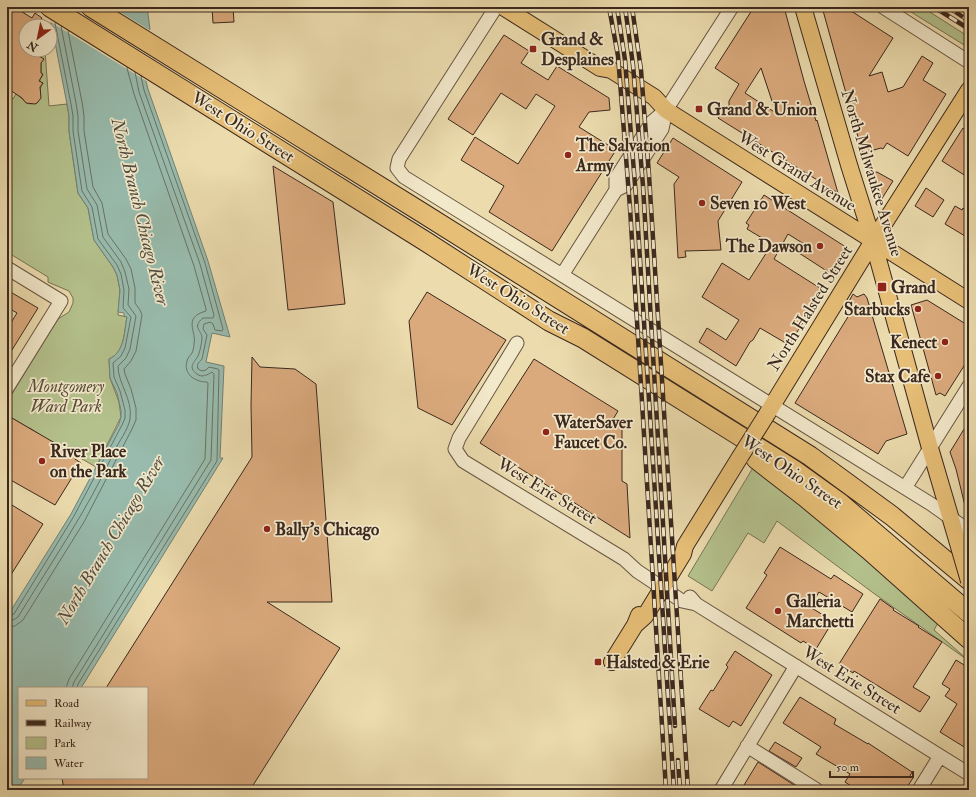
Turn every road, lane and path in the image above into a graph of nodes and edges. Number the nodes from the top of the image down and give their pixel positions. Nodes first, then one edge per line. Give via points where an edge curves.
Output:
1 (91, 7) edge
2 (496, 7) edge
3 (503, 7) edge
4 (732, 7) edge
5 (803, 7) edge
6 (883, 7) edge
7 (53, 9) edge
8 (969, 62) edge
9 (969, 90) edge
10 (666, 110) junction
11 (873, 241) junction
12 (7, 268) edge
13 (562, 275) junction
14 (969, 301) edge
15 (549, 321) junction
16 (517, 343) dead end
17 (969, 386) edge
18 (7, 388) edge
19 (769, 410) junction
20 (930, 448) junction
21 (905, 488) junction
22 (950, 517) junction
23 (969, 531) edge
24 (968, 579) edge
25 (662, 583) junction
26 (969, 613) edge
27 (969, 639) edge
28 (612, 662) dead end
29 (796, 666) junction
30 (747, 746) junction
31 (940, 756) junction
32 (969, 774) edge
33 (721, 790) edge
34 (817, 790) edge
35 (919, 790) edge

1 - 24 highway, West Ohio Street via 810,456 892,516
2 - 13 street via 399,159 397,168 404,177
3 - 10 main road, West Grand Avenue via 600,68 611,70 648,93
4 - 10 street
5 - 11 main road, North Milwaukee Avenue
6 - 8 street
7 - 15 highway, West Ohio Street
9 - 11 main road, North Halsted Street
10 - 11 main road, West Grand Avenue
10 - 13 street via 652,122 616,178 616,190
11 - 14 main road, West Grand Avenue
11 - 19 main road, North Halsted Street
11 - 20 main road, North Milwaukee Avenue
12 - 18 street via 60,301
13 - 19 street
15 - 26 highway, West Ohio Street via 583,338 794,470 840,503
15 - 27 highway via 579,347 762,463 857,541
16 - 25 street, West Erie Street via 460,435 455,448 463,461 624,559 641,564
17 - 20 street
19 - 21 street
19 - 25 main road, North Halsted Street, bridge via 685,546 678,550
20 - 21 street
20 - 22 main road, North Milwaukee Avenue
21 - 22 street
22 - 23 street
22 - 24 main road, North Milwaukee Avenue, bridge
25 - 28 main road, North Halsted Street via 639,613 635,625
25 - 29 street, West Erie Street via 687,594 696,604
29 - 30 street
29 - 31 street, West Erie Street
30 - 33 street
30 - 34 street
31 - 32 street, West Erie Street
31 - 35 street

